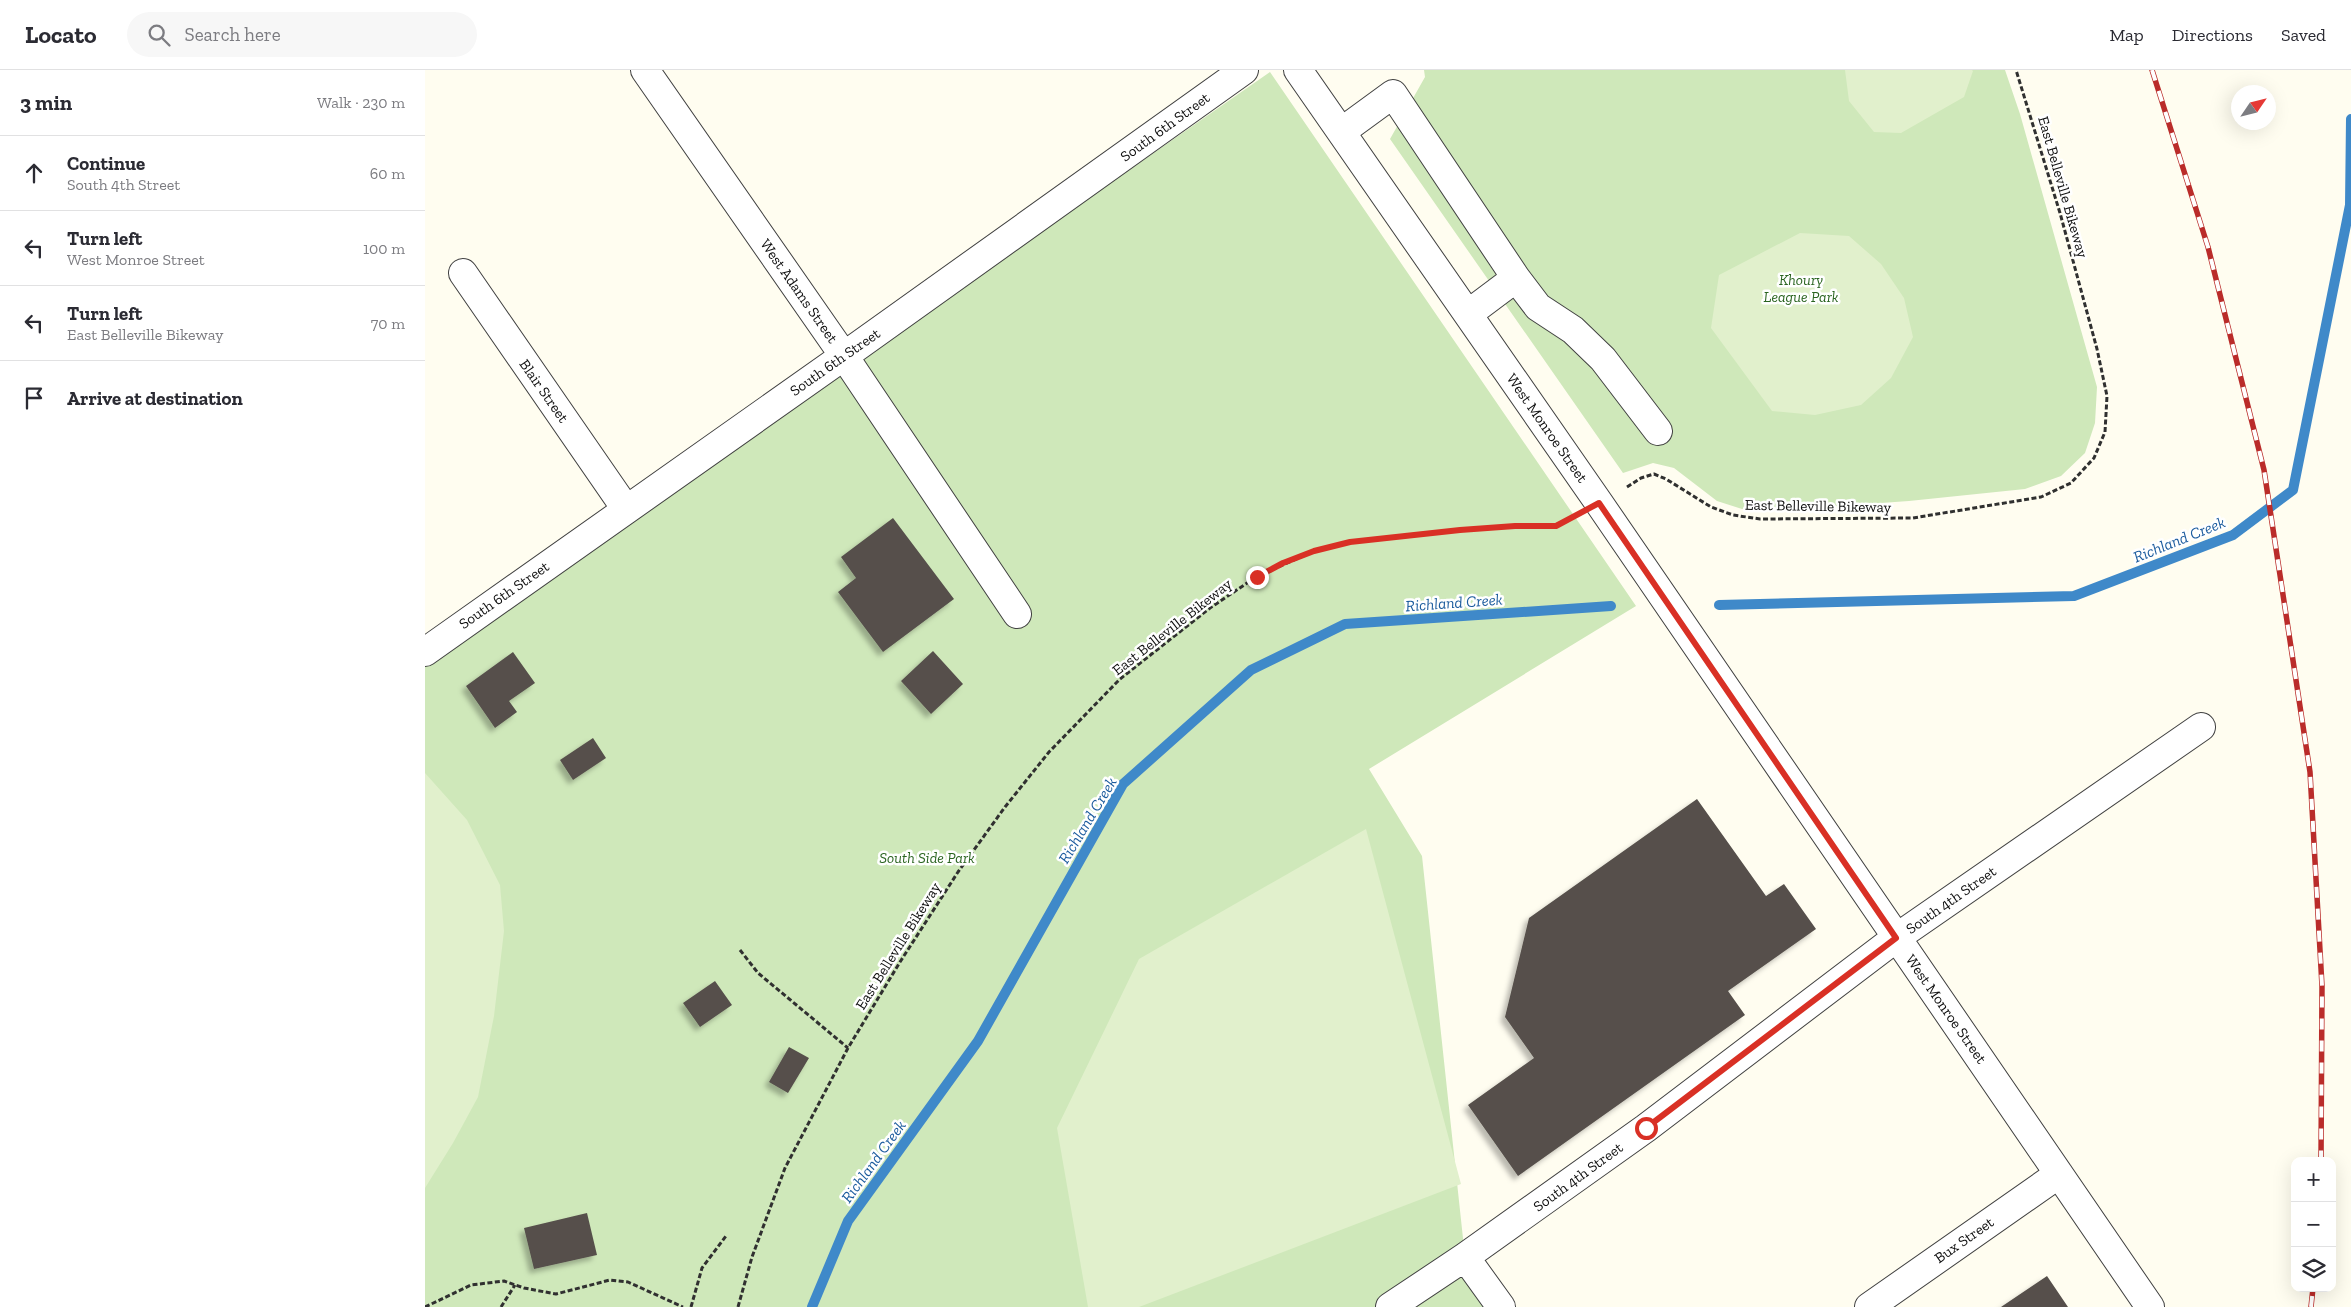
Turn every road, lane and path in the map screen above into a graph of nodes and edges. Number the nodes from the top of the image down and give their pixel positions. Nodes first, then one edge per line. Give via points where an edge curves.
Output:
1 (645, 70) edge
2 (1244, 70) edge
3 (1298, 70) edge
4 (2016, 70) edge
5 (1341, 132) junction
6 (463, 273) dead end
7 (1516, 278) junction
8 (1467, 314) junction
9 (844, 356) junction
10 (1658, 432) dead end
11 (1599, 503) junction
12 (626, 509) junction
13 (1017, 614) dead end
14 (425, 652) edge
15 (2201, 727) dead end
16 (1896, 938) junction
17 (739, 950) dead end
18 (848, 1048) junction
19 (2059, 1174) junction
20 (726, 1236) dead end
21 (1465, 1257) junction
22 (515, 1285) junction
23 (1885, 1302) edge
24 (427, 1307) edge
25 (501, 1307) edge
26 (683, 1307) edge
27 (691, 1307) edge
28 (738, 1307) edge
29 (1390, 1307) edge
30 (1501, 1307) edge
31 (2150, 1307) edge

1 - 9 street, West Adams Street
2 - 9 street, South 6th Street
3 - 5 street, West Monroe Street
4 - 11 path, East Belleville Bikeway via 2059,212 2107,396 2105,432 2094,458 2071,483 2041,498 1913,518 1759,519 1733,515 1711,507 1654,474 1641,478
5 - 7 street via 1393,94
5 - 8 street, West Monroe Street
6 - 12 street, Blair Street
7 - 8 street
7 - 10 street via 1538,307 1573,330 1603,359
8 - 11 street, West Monroe Street
9 - 12 street, South 6th Street
9 - 13 street, West Adams Street
11 - 16 street, West Monroe Street
11 - 18 path, East Belleville Bikeway via 1556,526 1460,530 1350,542 1314,551 1257,577 1210,608 1120,679 1049,752 958,872
12 - 14 street, South 6th Street
15 - 16 street, South 4th Street
16 - 19 street, West Monroe Street
16 - 21 street, South 4th Street via 1646,1128
17 - 18 path via 757,973
18 - 28 path, East Belleville Bikeway via 785,1168 752,1257
19 - 23 street, Bux Street
19 - 31 street, West Monroe Street
20 - 27 path via 702,1268
21 - 29 street, South 4th Street
21 - 30 street
22 - 24 path via 504,1281 471,1285
22 - 25 path
22 - 26 path via 556,1294 597,1282 628,1282

